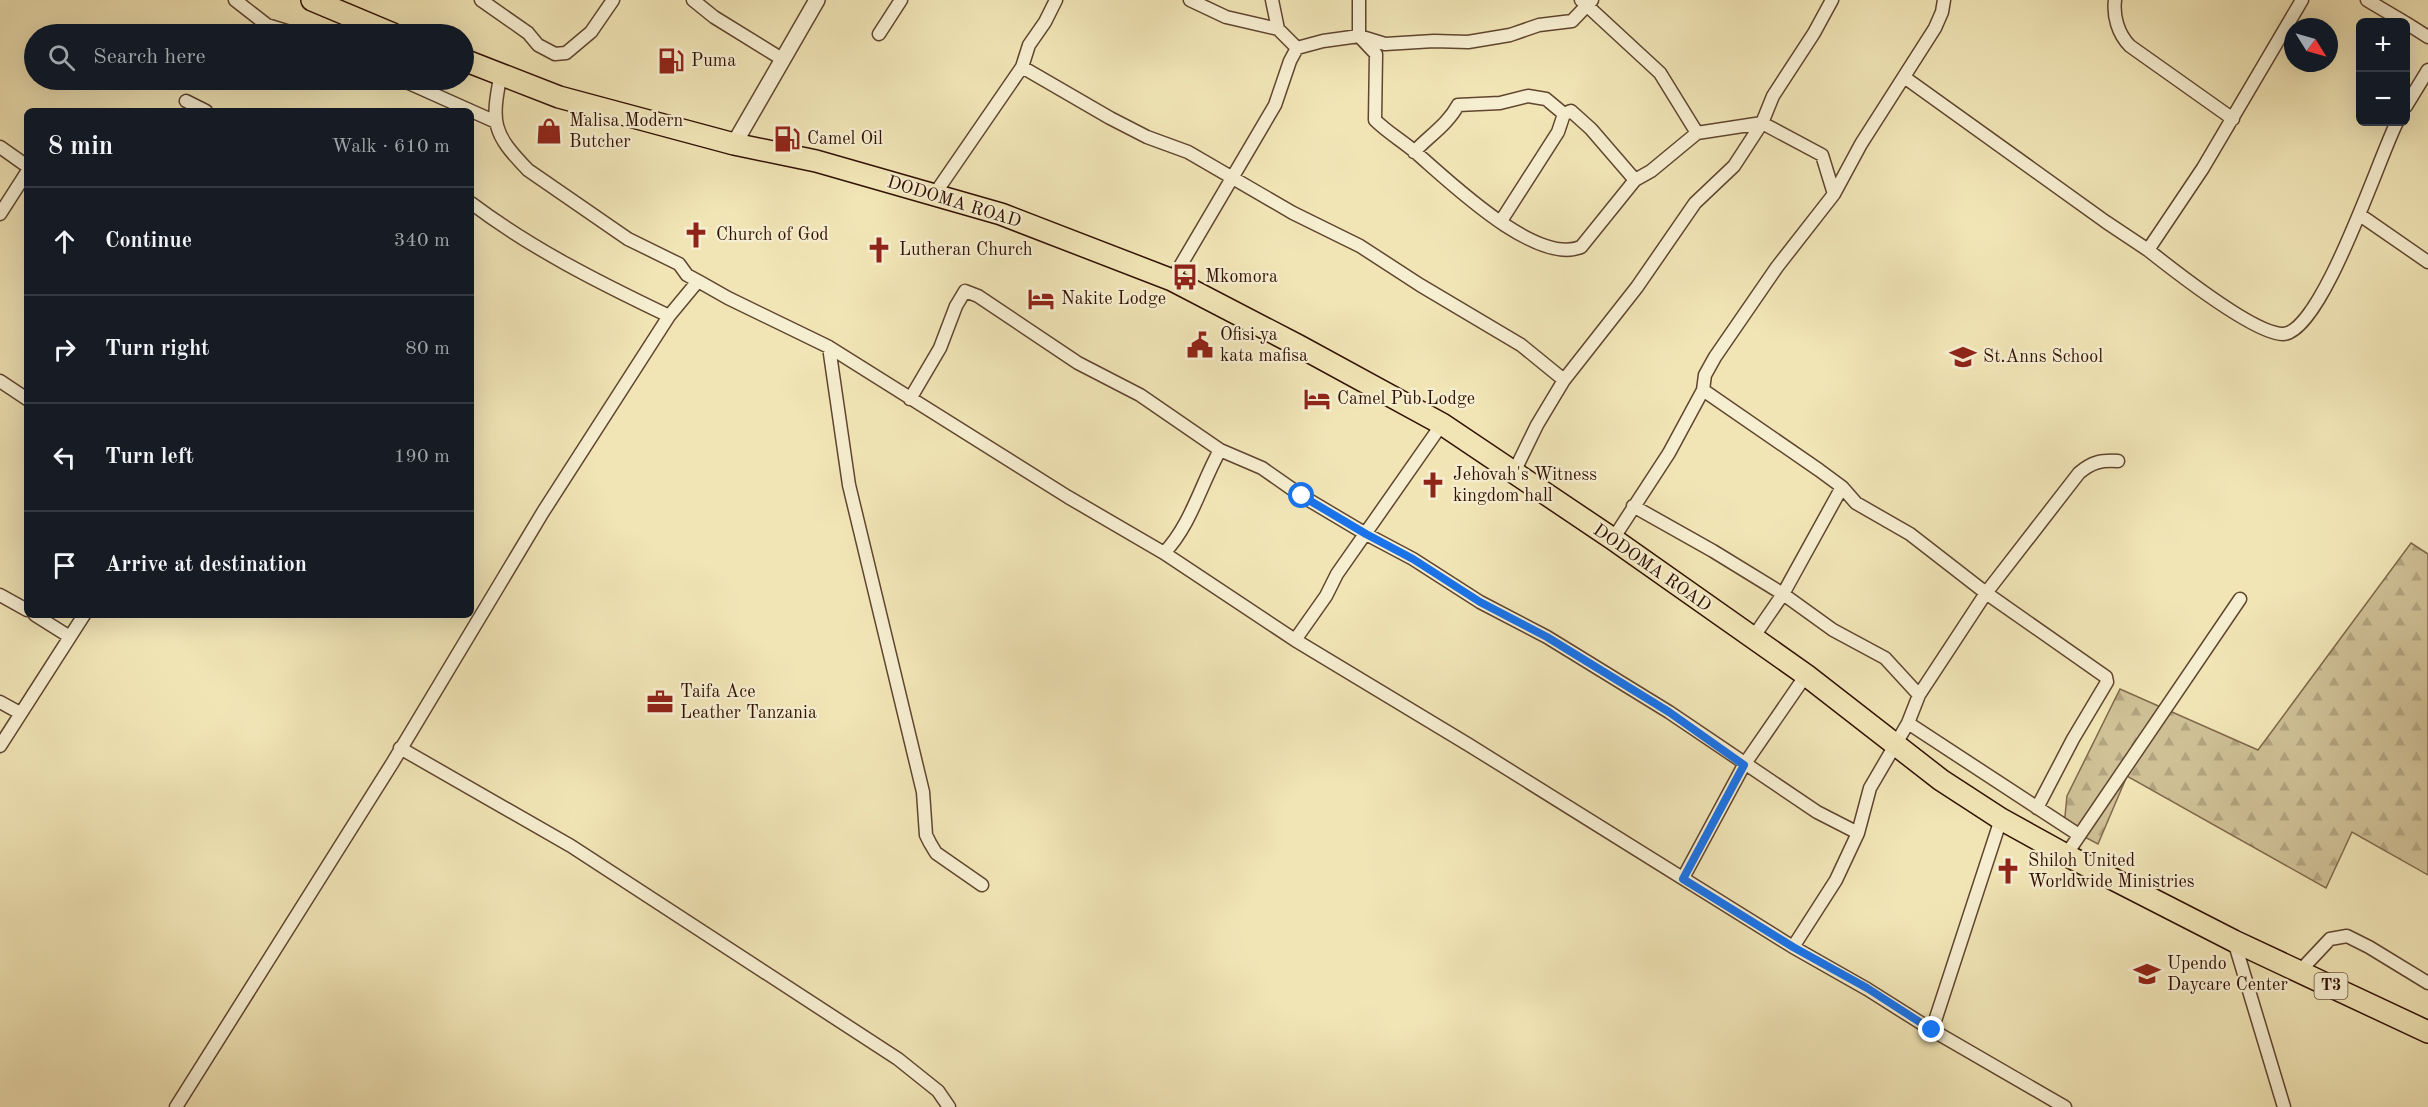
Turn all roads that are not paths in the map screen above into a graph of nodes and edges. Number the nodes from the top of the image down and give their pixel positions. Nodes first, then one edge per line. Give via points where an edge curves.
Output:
1 (235, 0) edge
2 (312, 0) edge
3 (481, 0) edge
4 (613, 0) edge
5 (693, 0) edge
6 (817, 0) edge
7 (901, 0) edge
8 (1056, 0) edge
9 (1190, 0) edge
10 (1272, 0) edge
11 (1359, 0) edge
12 (1832, 0) edge
13 (1944, 0) edge
14 (2115, 0) edge
15 (2302, 0) edge
16 (2367, 0) edge
17 (1586, 2) edge
18 (2397, 18) edge
19 (266, 24) edge
20 (369, 24) edge
21 (2410, 26) edge
22 (1278, 29) junction
23 (879, 34) dead end
24 (1359, 36) junction
25 (2428, 37) edge
26 (1298, 48) junction
27 (782, 59) junction
28 (474, 64) edge
29 (1022, 67) junction
30 (2428, 70) edge
31 (501, 73) junction
32 (1904, 78) junction
33 (424, 90) edge
34 (2410, 99) edge
35 (186, 101) dead end
36 (200, 108) edge
37 (465, 108) edge
38 (474, 112) edge
39 (1564, 114) junction
40 (2233, 118) junction
41 (496, 122) junction
42 (1762, 123) junction
43 (2395, 126) edge
44 (1697, 133) junction
45 (734, 144) junction
46 (0, 147) edge
47 (1414, 152) junction
48 (24, 164) edge
49 (24, 177) edge
50 (1232, 180) junction
51 (1635, 180) junction
52 (1834, 194) junction
53 (934, 195) junction
54 (474, 205) edge
55 (0, 214) edge
56 (2360, 215) junction
57 (1501, 221) junction
58 (2148, 250) junction
59 (2428, 262) edge
60 (1172, 280) junction
61 (698, 281) junction
62 (669, 316) junction
63 (829, 347) junction
64 (1564, 380) junction
65 (0, 381) edge
66 (1703, 390) junction
67 (24, 397) edge
68 (910, 399) junction
69 (1442, 424) junction
70 (1220, 450) junction
71 (2118, 461) dead end
72 (1514, 472) junction
73 (1842, 487) junction
74 (1633, 506) junction
75 (1366, 534) junction
76 (1613, 539) junction
77 (1164, 553) junction
78 (1986, 593) junction
79 (1783, 594) junction
80 (0, 595) edge
81 (2240, 599) dead end
82 (24, 608) edge
83 (40, 618) edge
84 (82, 618) edge
85 (70, 637) junction
86 (1752, 639) junction
87 (1295, 640) junction
88 (1806, 675) junction
89 (1918, 695) junction
90 (0, 702) edge
91 (20, 713) junction
92 (1908, 723) junction
93 (1894, 745) junction
94 (0, 746) edge
95 (400, 748) junction
96 (1744, 765) junction
97 (2037, 808) junction
98 (2001, 819) junction
99 (1858, 833) junction
100 (2079, 836) junction
101 (2066, 855) junction
102 (1683, 879) junction
103 (982, 885) dead end
104 (2234, 941) junction
105 (1793, 947) junction
106 (2299, 972) junction
107 (2428, 984) edge
108 (1932, 1030) junction
109 (2428, 1032) edge
110 (176, 1107) edge
111 (949, 1107) edge
112 (2065, 1107) edge
113 (2284, 1107) edge

1 - 19 street
2 - 20 highway
3 - 4 street via 528,33 537,45 555,54 566,53 591,32
5 - 27 street
6 - 27 street
7 - 23 street
8 - 29 street via 1029,45
9 - 22 street via 1226,17
10 - 22 street
11 - 24 street
12 - 42 street via 1773,96
13 - 32 street via 1935,28
14 - 40 street via 2115,18 2125,41
15 - 40 street
16 - 18 street
17 - 24 street via 1572,21 1468,42 1385,44
17 - 44 street via 1660,74
21 - 25 street
22 - 26 street
24 - 26 street
24 - 47 street via 1376,54 1375,120
26 - 50 street via 1275,105
27 - 45 street
28 - 31 highway, DODOMA ROAD / T3
29 - 50 street via 1147,137 1188,152
29 - 53 street
30 - 34 street
31 - 41 street via 494,108
31 - 45 highway, DODOMA ROAD / T3 via 559,97
32 - 52 street
32 - 58 street
33 - 37 street
35 - 36 street
38 - 41 street
39 - 47 street via 1546,99 1528,96 1500,103 1458,105 1451,118
39 - 51 street via 1571,111 1591,129
39 - 57 street via 1558,132
40 - 58 street
41 - 61 street via 497,132 528,170 628,239 679,264
42 - 44 street
42 - 52 street via 1822,155
42 - 64 street via 1734,166 1695,203 1637,287
43 - 56 street
44 - 51 street via 1652,171
45 - 53 highway, DODOMA ROAD / T3 via 816,161
46 - 48 street
47 - 57 street via 1457,191
49 - 55 street
50 - 60 street
50 - 64 street via 1360,246 1521,345
51 - 57 street via 1591,236 1575,249 1549,247
52 - 66 street via 1715,357 1705,375
53 - 60 highway, DODOMA ROAD / T3 via 1001,214
54 - 62 street via 578,272
56 - 58 street via 2322,292 2299,327 2285,334 2241,316
56 - 59 street
60 - 69 highway, DODOMA ROAD / T3
61 - 62 street
61 - 63 street
62 - 95 street via 543,512
63 - 68 street
63 - 103 street via 849,485 922,792 926,835 936,853
64 - 72 street
65 - 67 street
66 - 73 street
66 - 74 street via 1669,453
68 - 70 street via 940,348 965,291 1020,322 1078,363 1140,395
68 - 77 street
69 - 72 highway, DODOMA ROAD / T3
69 - 75 street
70 - 75 street via 1262,468
70 - 77 street via 1184,526
71 - 78 street via 2099,460 2079,474
72 - 76 highway, DODOMA ROAD / T3
73 - 78 street via 1856,504 1910,534
73 - 79 street
74 - 76 street
74 - 79 street
75 - 87 street
75 - 96 street via 1669,712
76 - 86 highway, DODOMA ROAD / T3
77 - 87 street
78 - 89 street
78 - 97 street via 2108,682
79 - 86 street
79 - 89 street via 1833,630 1885,658
80 - 82 street
81 - 100 street
83 - 85 street
84 - 85 street
85 - 91 street
86 - 88 highway, DODOMA ROAD / T3
87 - 102 street
88 - 93 highway, DODOMA ROAD / T3
88 - 96 street
89 - 92 street
90 - 91 street
91 - 94 street
92 - 93 street
92 - 97 street
93 - 98 highway, DODOMA ROAD / T3
93 - 99 street via 1870,788
95 - 110 street
95 - 111 street via 571,846 898,1059 938,1091
96 - 99 street
96 - 102 street
97 - 100 street
98 - 101 highway, DODOMA ROAD / T3
98 - 108 street
99 - 105 street via 1836,880
100 - 101 street
101 - 104 highway, DODOMA ROAD / T3
102 - 105 street
104 - 106 highway, DODOMA ROAD / T3
104 - 113 street
105 - 108 street
106 - 107 street via 2330,939 2347,936
106 - 109 highway, DODOMA ROAD / T3
108 - 112 street

